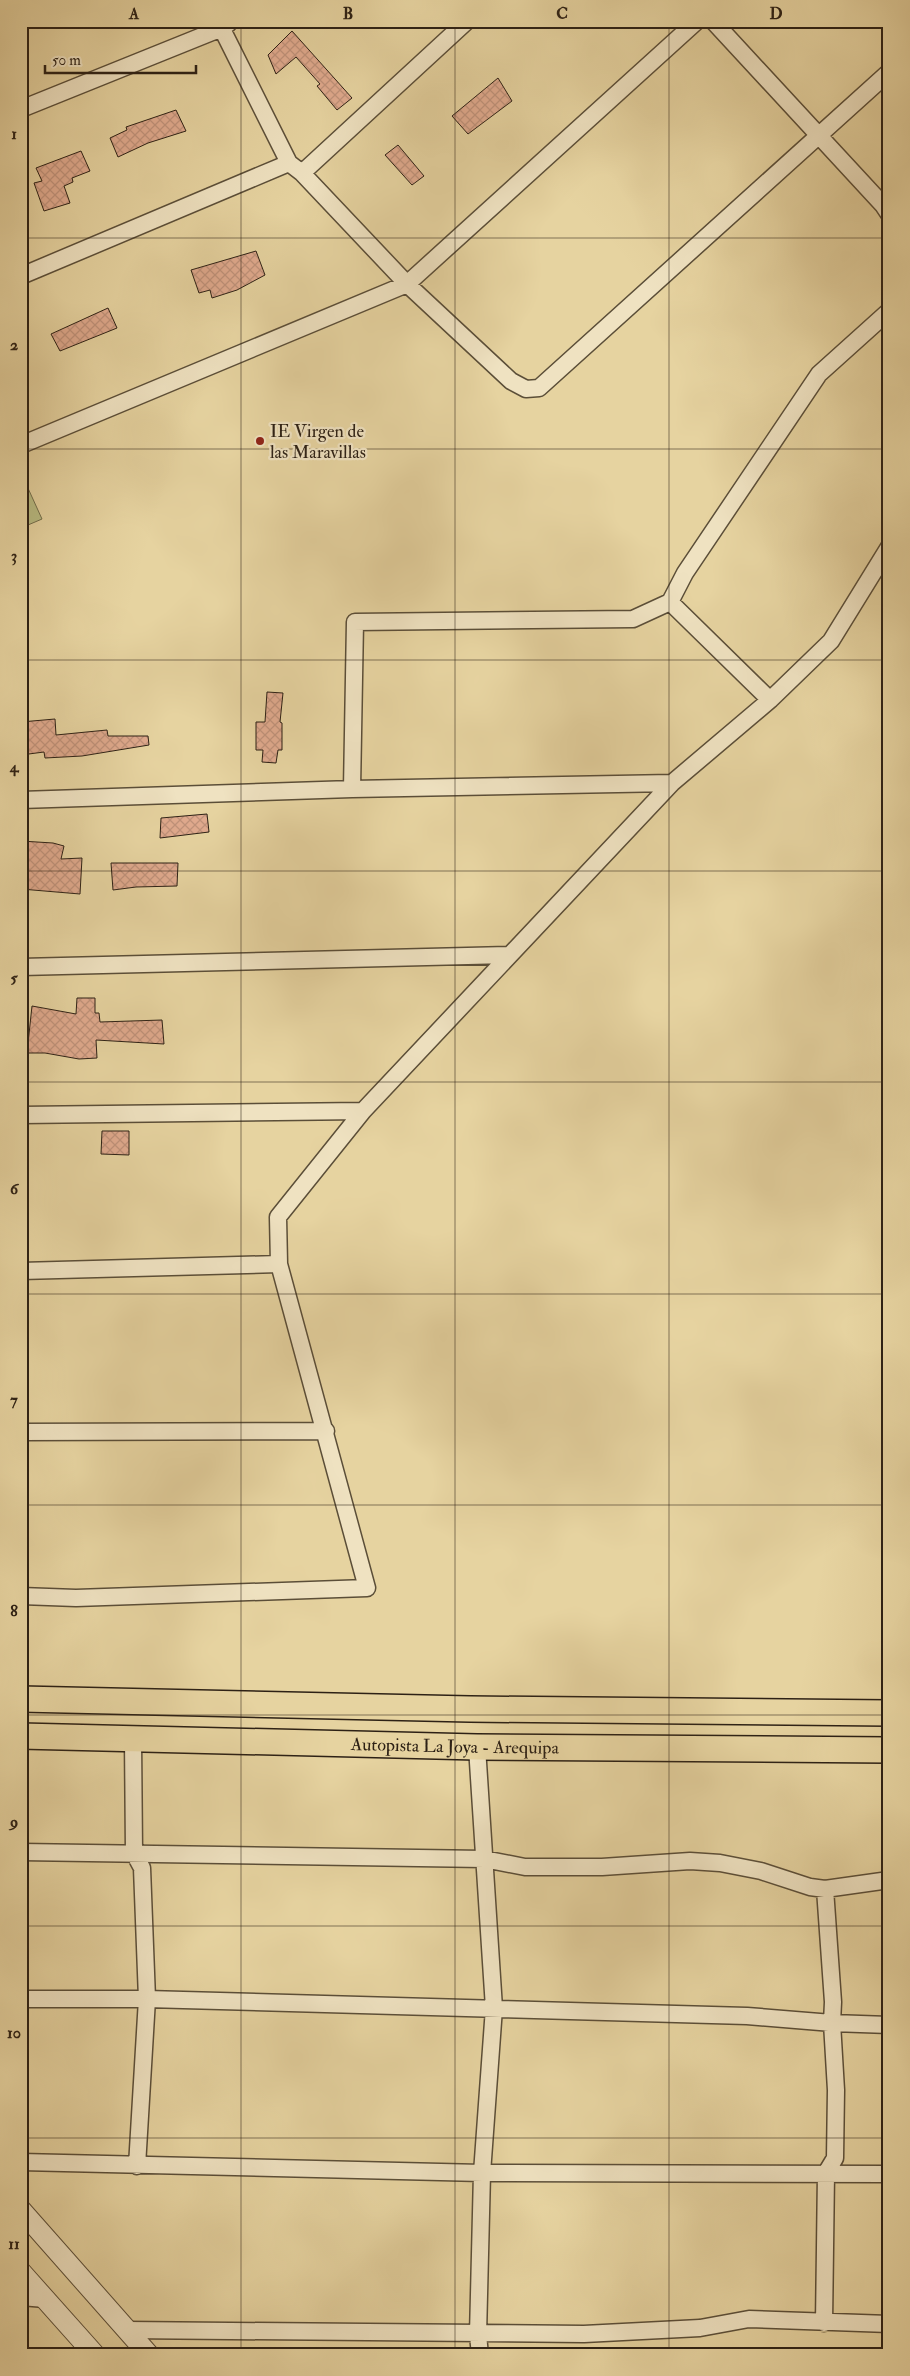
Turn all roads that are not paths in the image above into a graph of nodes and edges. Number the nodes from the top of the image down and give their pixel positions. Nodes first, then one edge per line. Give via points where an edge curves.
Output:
1 (467, 21) edge
2 (697, 21) edge
3 (713, 21) edge
4 (223, 23) edge
5 (889, 72) edge
6 (21, 109) edge
7 (818, 134) junction
8 (296, 168) junction
9 (889, 214) edge
10 (21, 276) edge
11 (407, 284) junction
12 (889, 302) edge
13 (885, 314) edge
14 (21, 445) edge
15 (889, 547) edge
16 (670, 602) junction
17 (770, 700) junction
18 (672, 783) junction
19 (352, 789) junction
20 (21, 800) edge
21 (508, 955) junction
22 (21, 966) edge
23 (363, 1111) junction
24 (21, 1115) edge
25 (279, 1264) junction
26 (21, 1271) edge
27 (326, 1431) junction
28 (21, 1432) edge
29 (21, 1596) edge
30 (21, 1699) edge
31 (889, 1713) edge
32 (21, 1736) edge
33 (133, 1739) junction
34 (477, 1747) junction
35 (889, 1750) edge
36 (21, 1852) edge
37 (134, 1853) junction
38 (484, 1859) junction
39 (889, 1880) edge
40 (825, 1889) junction
41 (21, 1998) edge
42 (147, 1999) junction
43 (494, 2008) junction
44 (832, 2023) junction
45 (889, 2025) edge
46 (21, 2162) edge
47 (137, 2166) junction
48 (826, 2172) junction
49 (482, 2173) junction
50 (889, 2174) edge
51 (21, 2210) edge
52 (21, 2272) edge
53 (21, 2298) edge
54 (45, 2299) junction
55 (824, 2323) junction
56 (889, 2324) edge
57 (126, 2330) junction
58 (478, 2334) junction
59 (95, 2355) edge
60 (149, 2355) edge
61 (480, 2355) edge

1 - 8 street
2 - 11 street
3 - 7 street
4 - 6 street
4 - 8 street
5 - 7 street
7 - 9 street
7 - 11 street via 539,388 526,389 511,381
8 - 10 street
8 - 11 street
11 - 14 street
12 - 13 street
13 - 16 street via 819,374
15 - 17 street via 831,641
16 - 17 street
16 - 19 street via 633,620 354,622
17 - 18 street
18 - 19 street
18 - 21 street
19 - 20 street
21 - 22 street
21 - 23 street
23 - 24 street
23 - 25 street via 278,1217
25 - 26 street
25 - 27 street
27 - 28 street
27 - 29 street via 367,1588 76,1598
30 - 31 main road, Autopista La Joya - Arequipa via 470,1709
32 - 33 main road, Autopista La Joya - Arequipa
33 - 34 main road, Autopista La Joya - Arequipa
33 - 37 street
34 - 35 main road, Autopista La Joya - Arequipa
34 - 38 street
36 - 37 street
37 - 38 street
37 - 42 street via 142,1868
38 - 40 street via 525,1867 602,1867 690,1861 720,1863
38 - 43 street
39 - 40 street
40 - 44 street
41 - 42 street
42 - 43 street
42 - 47 street
43 - 44 street via 747,2016
43 - 49 street
44 - 45 street
44 - 48 street via 836,2090 834,2158
46 - 47 street
47 - 49 street
48 - 49 street
48 - 50 street
48 - 55 street
49 - 58 street
51 - 57 street
52 - 54 street
53 - 54 street
54 - 59 street
55 - 56 street
55 - 58 street via 749,2319 700,2328 648,2332
57 - 58 street
57 - 60 street
58 - 61 street

